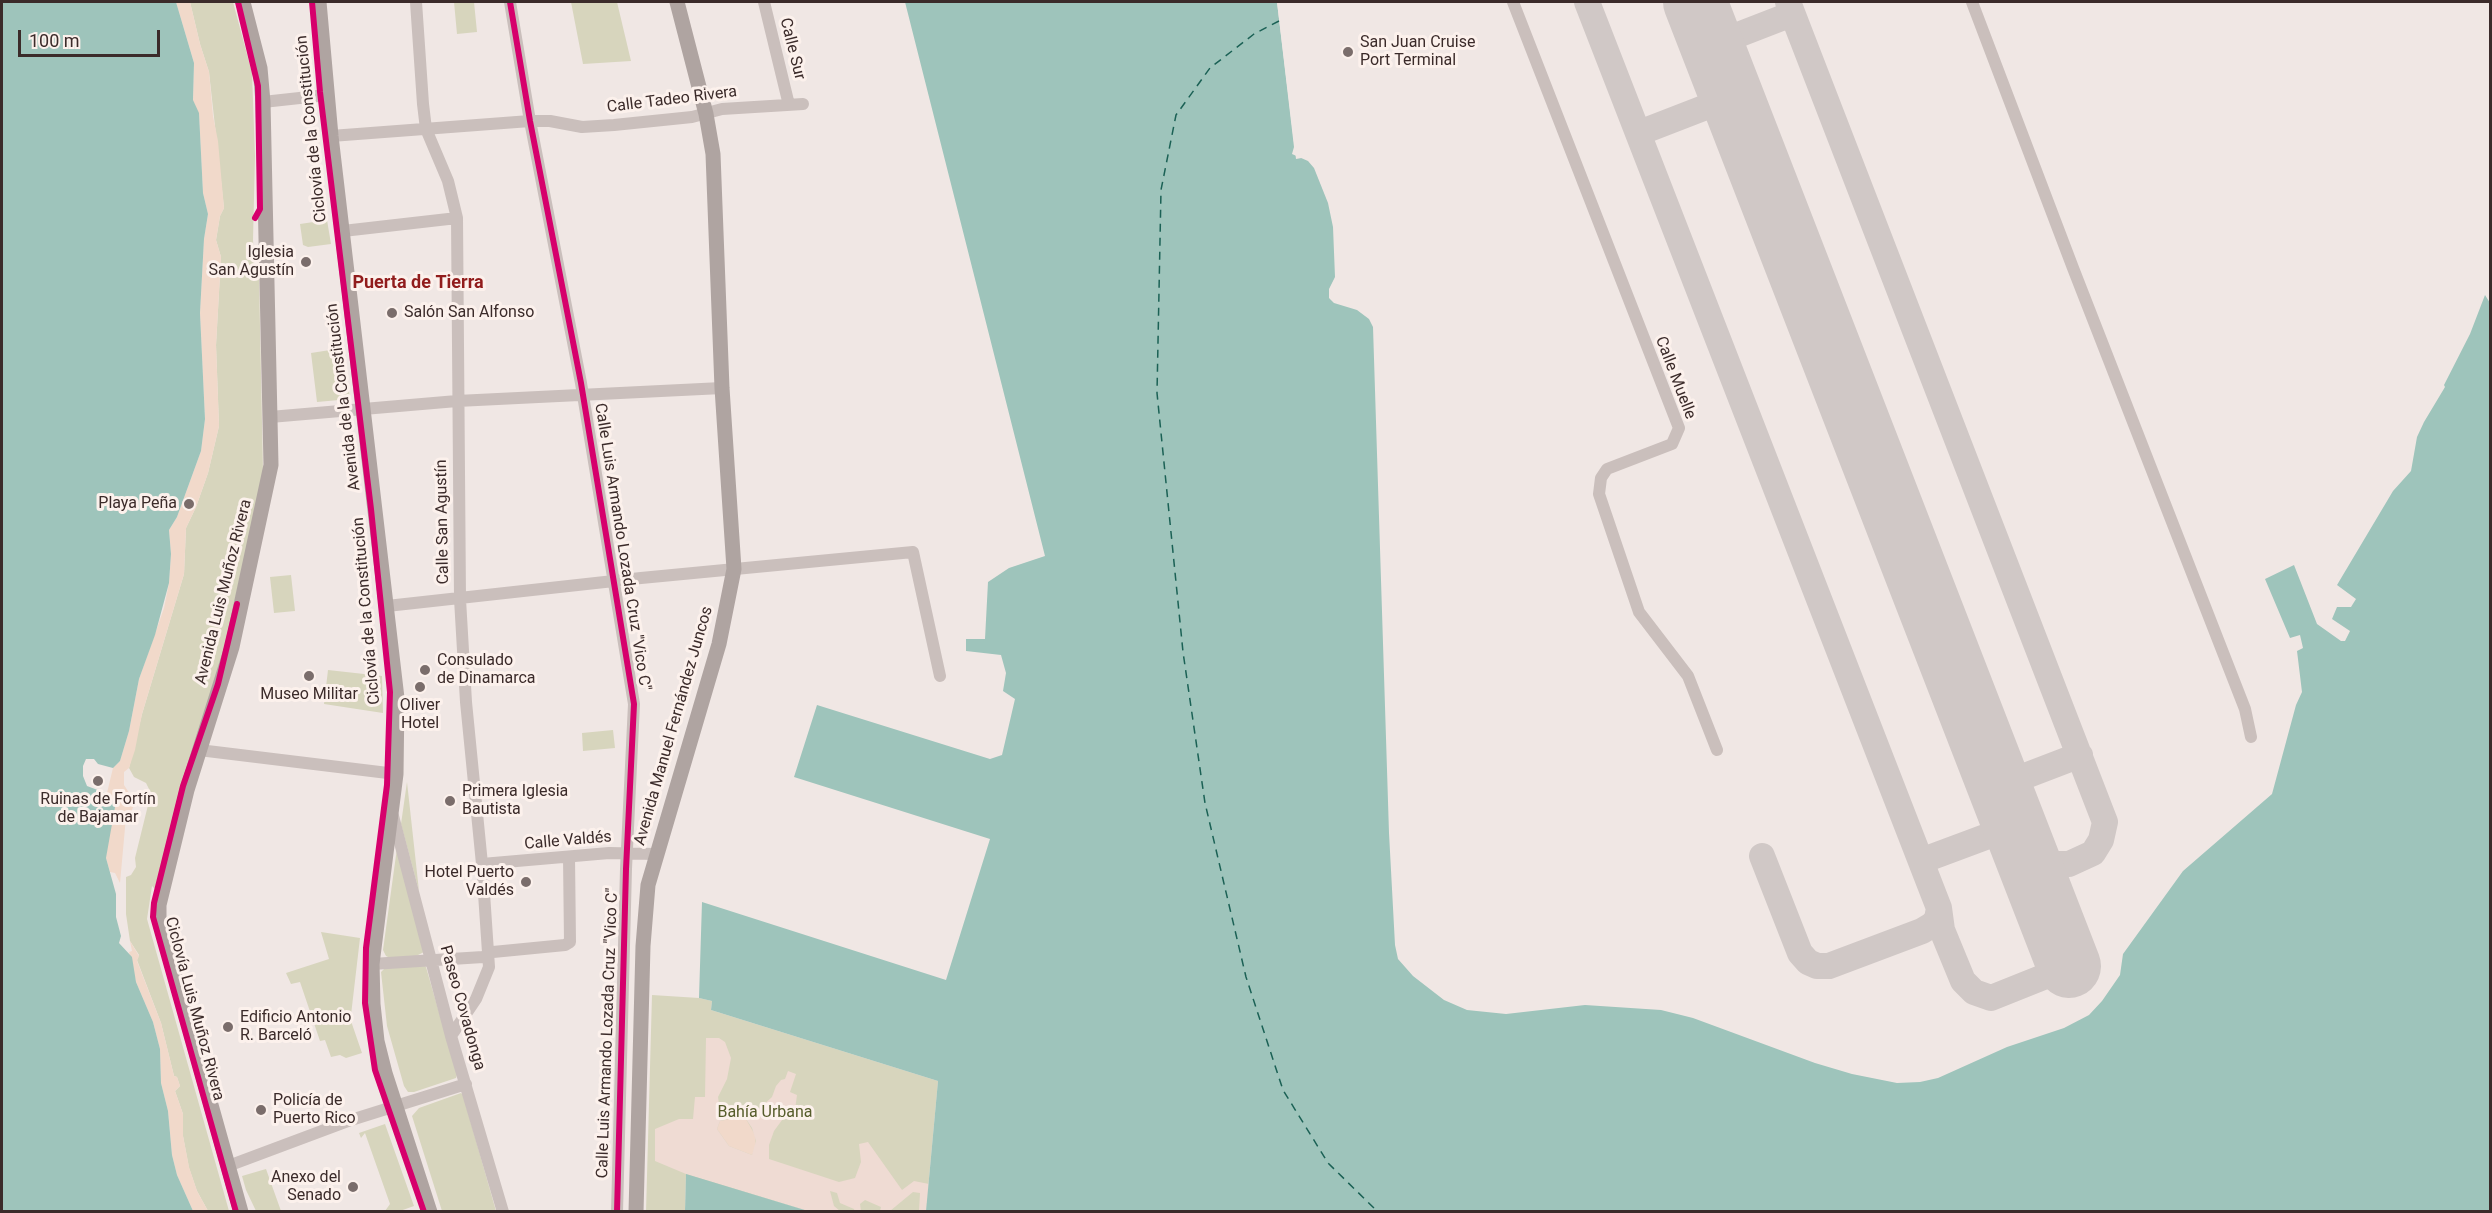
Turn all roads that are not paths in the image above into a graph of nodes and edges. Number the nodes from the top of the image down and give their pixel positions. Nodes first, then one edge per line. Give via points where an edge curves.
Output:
1 (243, 2) edge
2 (319, 2) edge
3 (416, 2) edge
4 (510, 2) edge
5 (677, 2) edge
6 (764, 2) edge
7 (1514, 2) edge
8 (1972, 2) edge
9 (327, 95) junction
10 (263, 102) junction
11 (803, 104) dead end
12 (789, 105) junction
13 (706, 114) junction
14 (530, 121) junction
15 (426, 129) junction
16 (331, 136) junction
17 (457, 218) junction
18 (343, 231) junction
19 (722, 388) junction
20 (583, 395) junction
21 (458, 401) junction
22 (364, 408) junction
23 (270, 417) junction
24 (734, 569) junction
25 (614, 581) junction
26 (460, 599) junction
27 (387, 606) junction
28 (940, 676) dead end
29 (2251, 737) dead end
30 (199, 750) junction
31 (1717, 750) dead end
32 (396, 774) junction
33 (392, 812) junction
34 (627, 853) junction
35 (657, 854) junction
36 (569, 857) junction
37 (482, 864) junction
38 (488, 954) junction
39 (431, 960) junction
40 (372, 964) junction
41 (452, 1036) junction
42 (466, 1084) junction
43 (395, 1106) junction
44 (228, 1166) junction
45 (241, 1212) edge
46 (430, 1212) edge
47 (503, 1212) edge
48 (616, 1212) edge
49 (636, 1212) edge

1 - 10 main road, Avenida Luis Muñoz Rivera via 260,68
2 - 9 main road, Avenida de la Constitución
3 - 15 street, Calle San Agustín
4 - 14 street, Calle Luis Armando Lozada Cruz "Vico C"
5 - 13 main road, Avenida Manuel Fernández Juncos
6 - 12 street, Calle Sur
7 - 31 street, Calle Muelle via 1679,428 1672,444 1608,469 1601,478 1599,494 1639,612 1688,676
8 - 29 street via 2245,709
9 - 10 street
9 - 16 main road, Avenida de la Constitución
10 - 23 main road, Avenida Luis Muñoz Rivera
11 - 12 street, Calle Tadeo Rivera
12 - 13 street, Calle Tadeo Rivera via 722,109
13 - 14 street, Calle Tadeo Rivera via 582,127
13 - 19 main road, Avenida Manuel Fernández Juncos via 715,189
14 - 15 street, Calle Tadeo Rivera
14 - 20 street, Calle Luis Armando Lozada Cruz "Vico C"
15 - 16 street, Calle Tadeo Rivera
15 - 17 street, Calle San Agustín via 448,181
16 - 18 main road, Avenida de la Constitución
17 - 18 street
17 - 21 street, Calle San Agustín
18 - 22 main road, Avenida de la Constitución
19 - 20 street
19 - 24 main road, Avenida Manuel Fernández Juncos
20 - 21 street
20 - 25 street, Calle Luis Armando Lozada Cruz "Vico C"
21 - 22 street
21 - 26 street, Calle San Agustín
22 - 23 street
22 - 27 main road, Avenida de la Constitución
23 - 30 main road, Avenida Luis Muñoz Rivera via 269,482 232,647
24 - 25 street
24 - 28 street via 913,552
24 - 35 main road, Avenida Manuel Fernández Juncos via 719,644
25 - 26 street
25 - 34 street, Calle Luis Armando Lozada Cruz "Vico C" via 634,704
26 - 27 street
26 - 37 street, Calle San Agustín
27 - 32 main road, Avenida de la Constitución via 397,698
30 - 32 street
30 - 44 main road, Avenida Luis Muñoz Rivera via 159,905 159,919
32 - 33 main road, Avenida de la Constitución
33 - 39 street, Paseo Covadonga
33 - 40 main road, Avenida de la Constitución
34 - 35 street, Calle Valdés
34 - 36 street, Calle Valdés
34 - 48 street, Calle Luis Armando Lozada Cruz "Vico C"
35 - 49 main road, Avenida Manuel Fernández Juncos via 648,885 643,946
36 - 37 street, Calle Valdés
36 - 38 street via 570,942
37 - 38 street, Calle San Agustín
38 - 39 street
38 - 41 street, Calle San Agustín via 487,976
39 - 40 street
39 - 41 street, Paseo Covadonga
40 - 43 main road, Avenida de la Constitución via 377,1041
41 - 42 street, Paseo Covadonga
42 - 43 street
42 - 47 street, Paseo Covadonga
43 - 44 street via 308,1134
43 - 46 main road, Avenida de la Constitución
44 - 45 main road, Avenida Luis Muñoz Rivera

